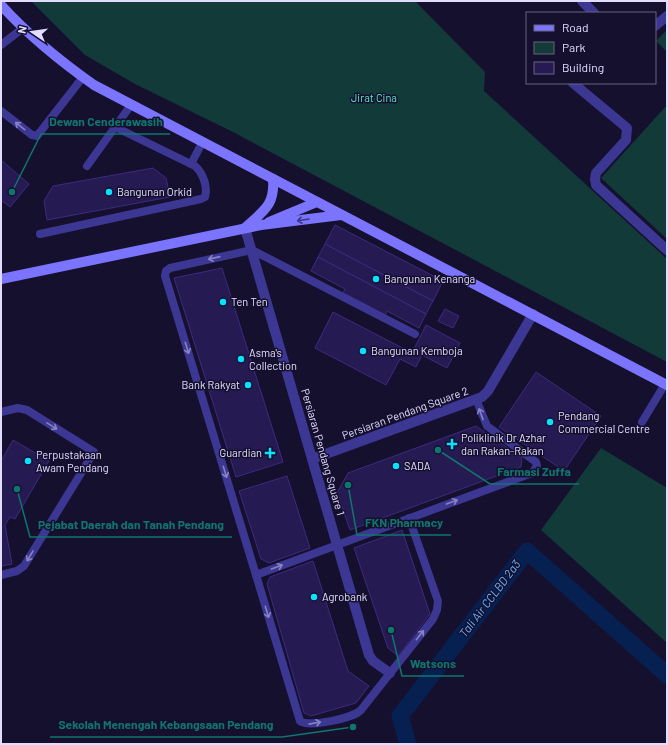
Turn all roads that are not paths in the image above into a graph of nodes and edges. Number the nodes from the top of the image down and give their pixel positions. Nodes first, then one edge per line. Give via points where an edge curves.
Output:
1 (582, 1) edge
2 (1, 5) edge
3 (593, 12) edge
4 (667, 16) edge
5 (656, 25) edge
6 (23, 28) junction
7 (1, 45) edge
8 (83, 77) junction
9 (574, 84) edge
10 (131, 105) junction
11 (1, 110) edge
12 (115, 127) junction
13 (202, 143) junction
14 (191, 164) junction
15 (87, 166) dead end
16 (273, 179) junction
17 (316, 202) junction
18 (341, 215) junction
19 (261, 225) junction
20 (246, 228) junction
21 (40, 234) dead end
22 (252, 250) junction
23 (667, 250) edge
24 (1, 279) edge
25 (533, 314) junction
26 (415, 334) dead end
27 (666, 384) edge
28 (476, 400) junction
29 (1, 412) edge
30 (642, 422) dead end
31 (312, 459) junction
32 (409, 518) junction
33 (337, 545) junction
34 (1, 575) edge
35 (256, 575) junction
36 (390, 673) junction

1 - 3 street
2 - 6 street
4 - 5 street
6 - 7 lane
6 - 8 street
8 - 10 street
8 -> 11 lane via 37,136 32,135
9 - 23 street via 627,128 626,140 596,173 596,186
10 - 12 lane
10 - 13 street
12 - 14 lane
12 - 15 lane
13 - 14 lane
13 - 16 street
14 - 21 lane via 202,173 206,192 204,198
16 - 17 street
16 - 20 street via 274,192 271,202
17 - 18 street
17 - 19 street
18 -> 19 street
18 - 25 street
19 - 20 street
20 - 22 street, Persiaran Pendang Square 1
20 - 24 street
22 - 26 lane
22 - 31 street, Persiaran Pendang Square 1
22 -> 35 lane via 170,268 165,276
25 - 27 street
25 - 28 street, Persiaran Pendang Square 2 via 488,391
27 - 30 lane
28 - 31 street, Persiaran Pendang Square 2
32 -> 28 lane via 535,470 534,459 487,426
29 -> 34 lane via 18,408 27,410 94,452 24,566 17,571
31 - 33 street, Persiaran Pendang Square 1
32 - 33 lane
36 -> 32 lane via 433,619 438,606
35 -> 33 lane
33 - 36 street, Persiaran Pendang Square 1 via 369,655
35 -> 36 lane via 299,719 303,724 357,714

